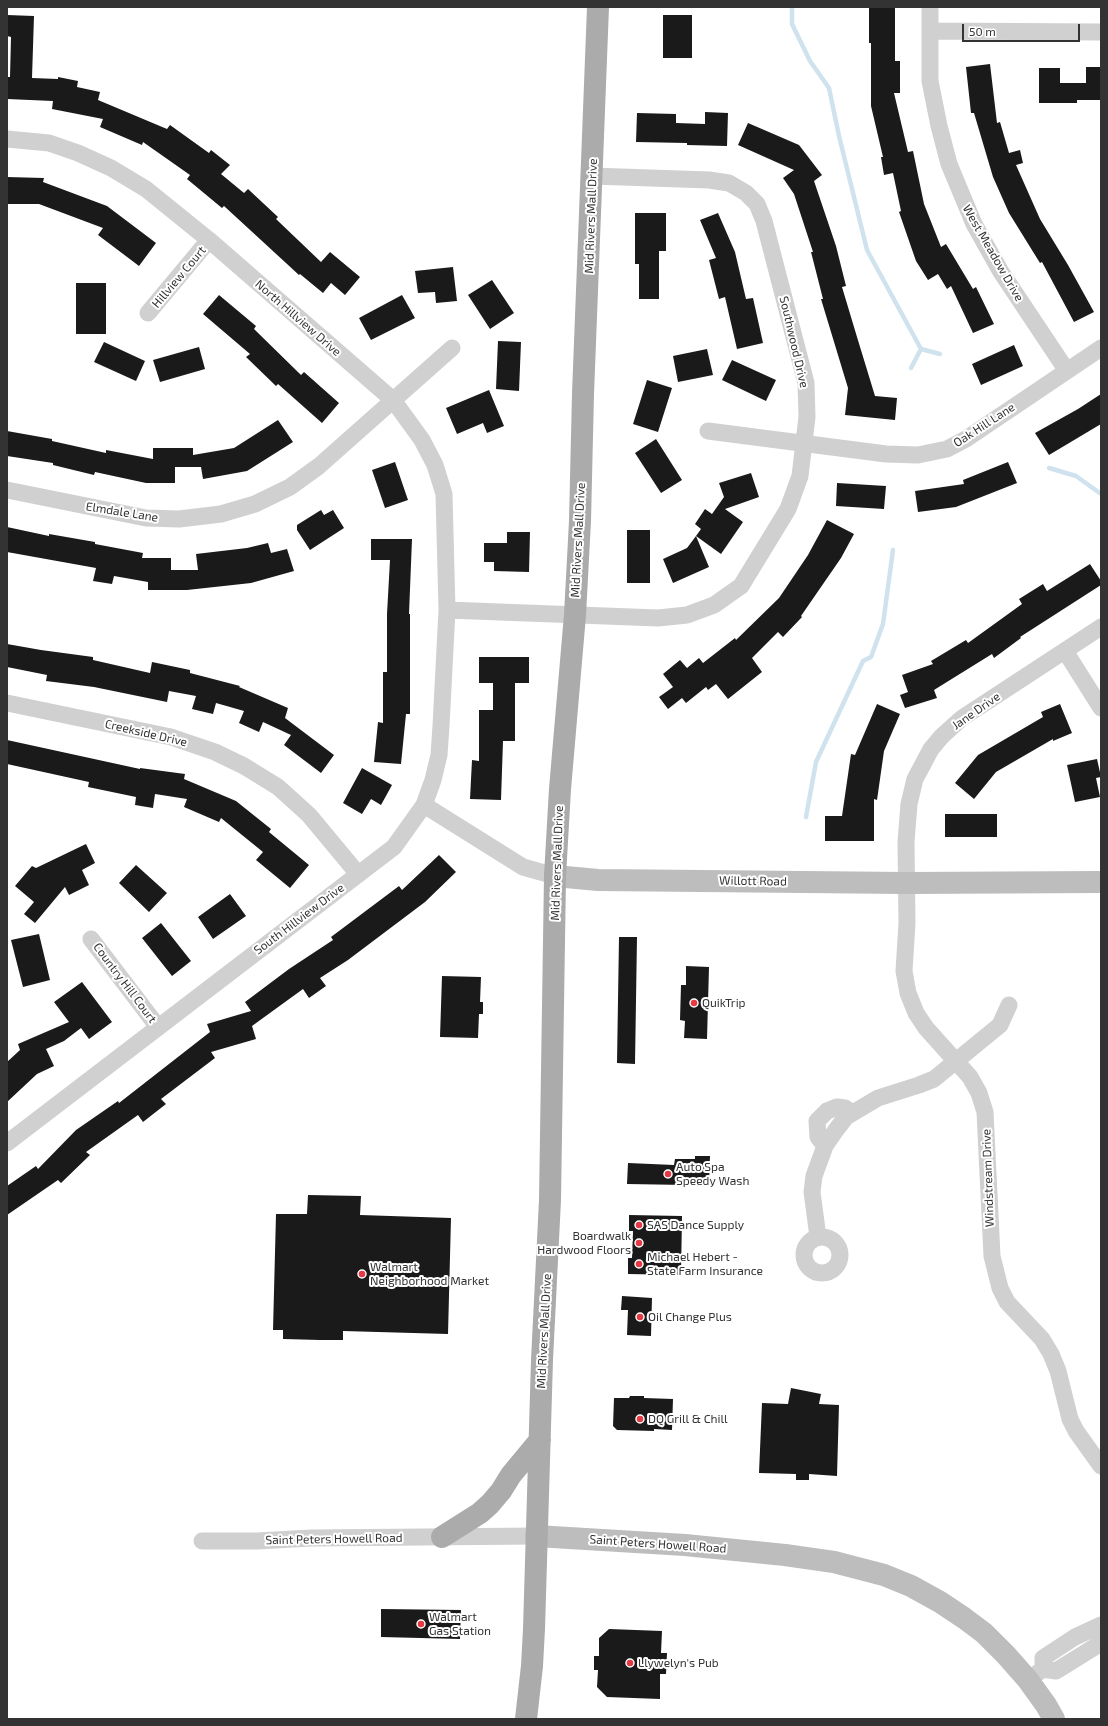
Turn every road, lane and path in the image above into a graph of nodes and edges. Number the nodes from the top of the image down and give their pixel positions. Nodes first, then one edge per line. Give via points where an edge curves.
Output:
1 (598, 7) edge
2 (930, 7) edge
3 (930, 31) junction
4 (1101, 32) edge
5 (7, 139) edge
6 (592, 176) junction
7 (209, 240) junction
8 (148, 313) dead end
9 (452, 348) dead end
10 (1101, 348) edge
11 (1066, 371) junction
12 (393, 400) junction
13 (708, 431) dead end
14 (805, 443) junction
15 (7, 490) edge
16 (447, 610) junction
17 (575, 615) junction
18 (1101, 627) edge
19 (1065, 651) junction
20 (7, 703) edge
21 (1101, 708) edge
22 (424, 805) junction
23 (358, 874) junction
24 (555, 876) junction
25 (1101, 882) edge
26 (906, 883) junction
27 (91, 939) dead end
28 (1009, 1005) dead end
29 (158, 1027) junction
30 (956, 1061) junction
31 (7, 1143) edge
32 (818, 1237) dead end
33 (540, 1440) junction
34 (1101, 1466) edge
35 (536, 1536) junction
36 (442, 1537) junction
37 (202, 1541) dead end
38 (1101, 1625) edge
39 (1101, 1643) edge
40 (1035, 1675) junction
41 (526, 1719) edge
42 (1054, 1719) edge

1 - 6 main road, Mid Rivers Mall Drive
2 - 3 street, West Meadow Drive
3 - 4 street
3 - 11 street, West Meadow Drive via 930,80 949,164 960,193 1001,272
5 - 7 street, North Hillview Drive via 49,143 111,168 146,189
6 - 14 street, Southwood Drive via 729,183 746,193 757,204 764,221 806,383
6 - 17 main road, Mid Rivers Mall Drive
7 - 8 street, Hillview Court
7 - 12 street, North Hillview Drive
9 - 12 street, Elmdale Lane
10 - 11 street, Oak Hill Lane
11 - 14 street, Oak Hill Lane via 966,439 947,449 918,455 886,454
12 - 15 street, Elmdale Lane via 319,466 290,487 255,504 221,514 178,519 146,518
12 - 16 street, North Hillview Drive via 422,440 435,465 444,494
13 - 14 street, Oak Hill Lane
14 - 17 street, Southwood Drive via 800,476 788,509 741,586 714,605 686,615 658,618
16 - 17 street, Southwood Drive
16 - 22 street, South Hillview Drive via 439,755
17 - 24 main road, Mid Rivers Mall Drive
18 - 19 street, Jane Drive
19 - 21 street
19 - 26 street, Jane Drive via 962,718 932,749 915,779 909,804
20 - 23 street, Creekside Drive via 170,737 215,752 244,766 278,788 309,814
22 - 23 street, South Hillview Drive via 394,847
22 - 24 street, Willott Road via 523,867
23 - 29 street, South Hillview Drive
24 - 26 main road, Willott Road via 598,880
24 - 33 main road, Mid Rivers Mall Drive via 550,1200
25 - 26 main road, Willott Road
26 - 30 street, Windstream Drive via 904,971 908,993 919,1018
27 - 29 street, Country Hill Court
28 - 30 street via 1000,1025
29 - 31 street, South Hillview Drive
30 - 32 street via 934,1079 878,1098 846,1117 825,1146 814,1176 812,1192
30 - 34 street, Windstream Drive via 979,1092 985,1112 992,1256 1000,1288 1007,1302 1042,1339 1051,1354 1070,1419 1076,1432
33 - 35 main road, Mid Rivers Mall Drive
33 - 36 main road via 490,1504
35 - 36 street, Saint Peters Howell Road
35 - 40 main road, Saint Peters Howell Road via 685,1545 785,1555 834,1562 865,1570 911,1586 964,1618 1006,1655
35 - 41 main road, Mid Rivers Mall Drive via 532,1666
36 - 37 street, Saint Peters Howell Road
38 - 40 street via 1075,1637 1044,1658
39 - 40 street via 1056,1671
40 - 42 main road, Saint Peters Howell Road

